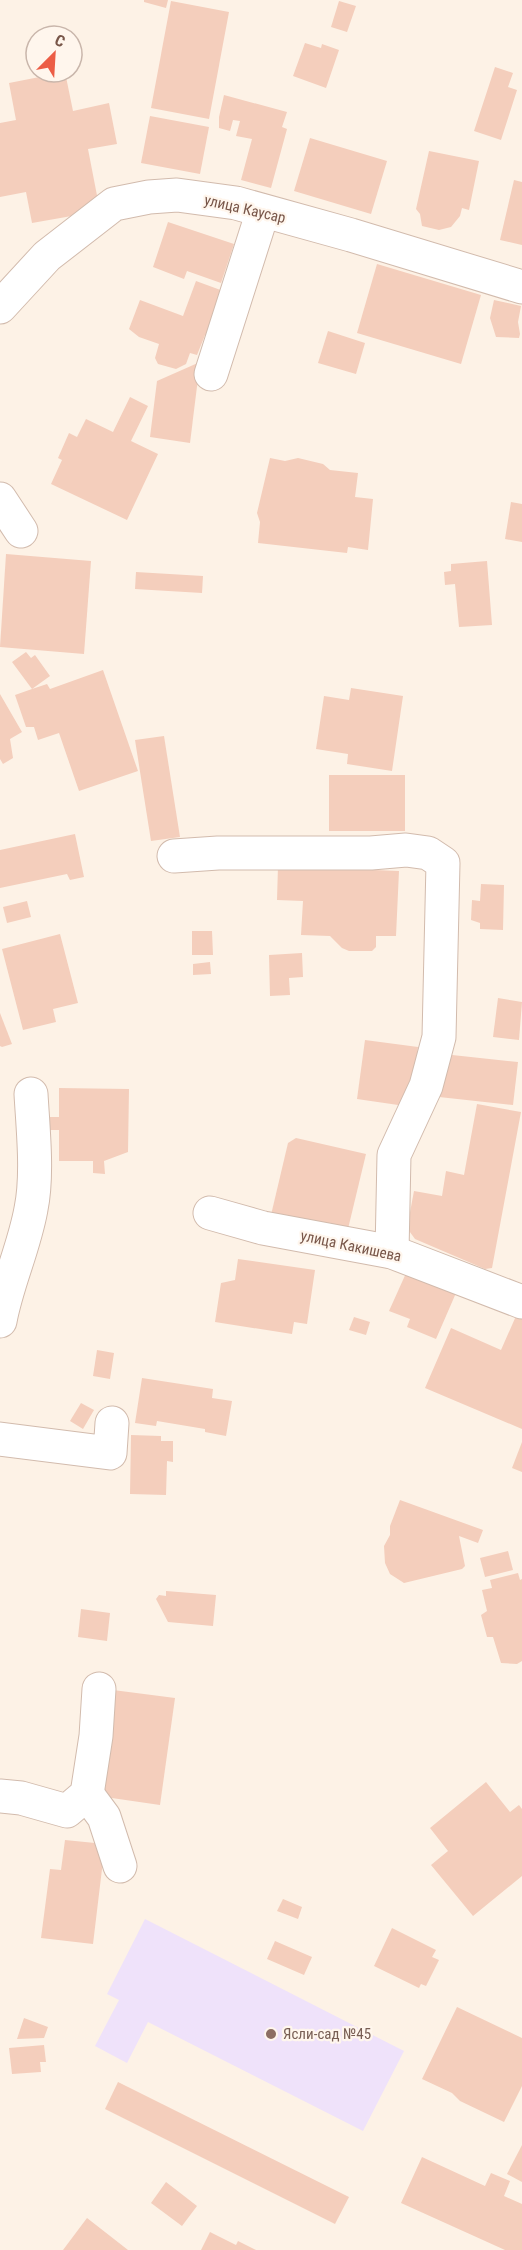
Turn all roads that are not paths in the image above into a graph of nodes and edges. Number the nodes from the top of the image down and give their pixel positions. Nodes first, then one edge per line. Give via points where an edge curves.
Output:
1 (263, 211) junction
2 (522, 287) edge
3 (0, 307) edge
4 (211, 374) dead end
5 (0, 499) edge
6 (21, 531) dead end
7 (174, 856) dead end
8 (31, 1094) dead end
9 (210, 1213) dead end
10 (392, 1252) junction
11 (522, 1302) edge
12 (0, 1321) edge
13 (112, 1423) dead end
14 (0, 1439) edge
15 (99, 1689) dead end
16 (87, 1794) junction
17 (0, 1796) edge
18 (120, 1866) dead end

1 - 2 street, улица Каусар
1 - 3 street, улица Каусар via 177,195 114,204 47,256
1 - 4 street
5 - 6 street
7 - 10 street via 406,850 428,853 442,863 439,1037 426,1086 394,1155
8 - 12 street via 32,1207
9 - 10 street, улица Какишева via 263,1228
10 - 11 street, улица Какишева
13 - 14 street via 110,1453
15 - 16 street
16 - 17 street via 67,1811
16 - 18 street via 104,1817

